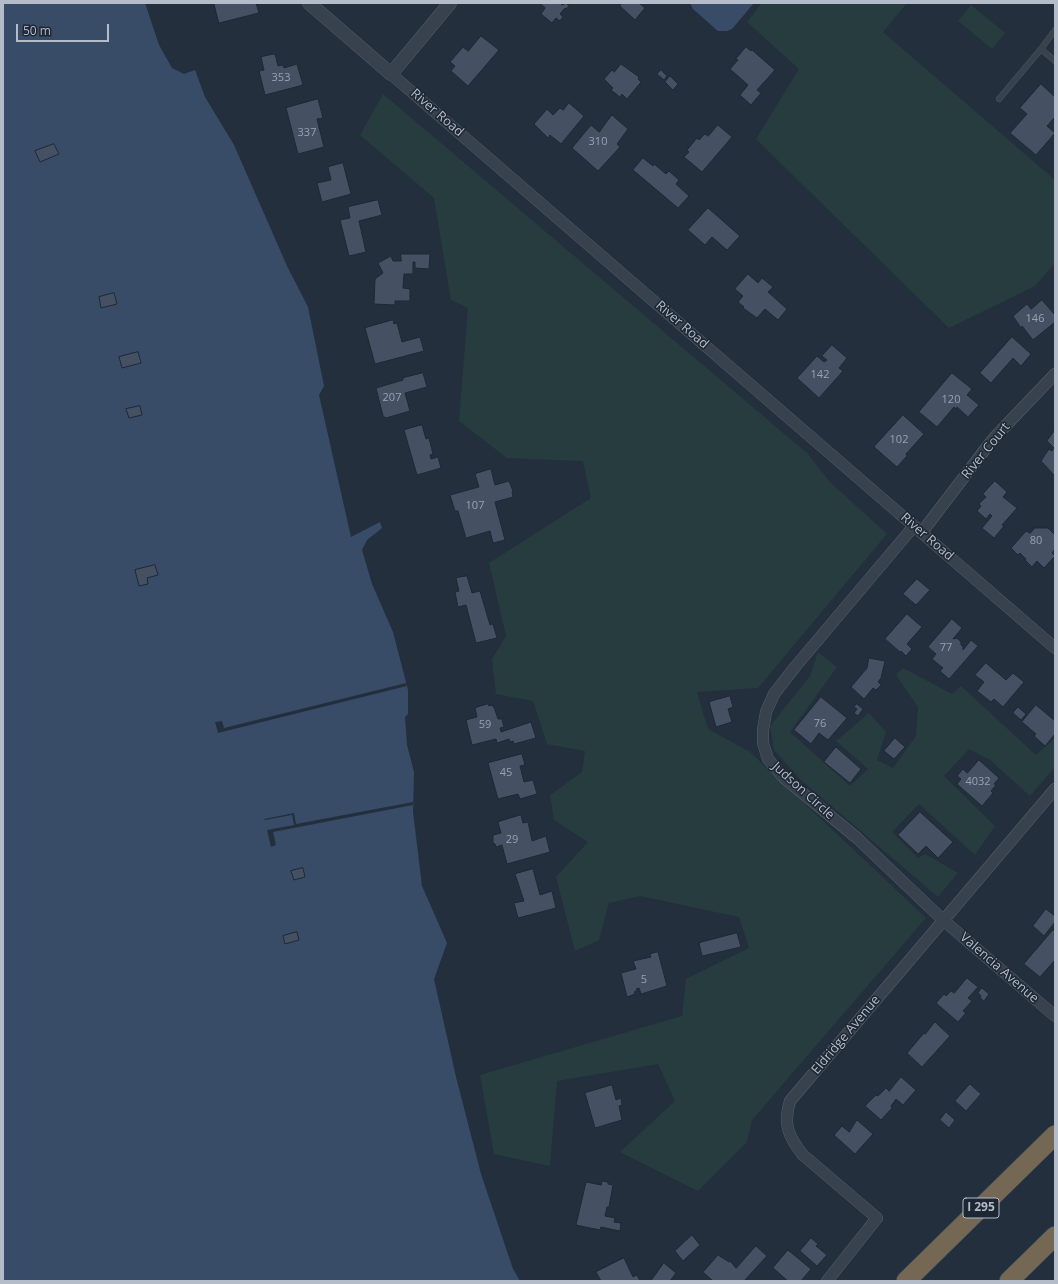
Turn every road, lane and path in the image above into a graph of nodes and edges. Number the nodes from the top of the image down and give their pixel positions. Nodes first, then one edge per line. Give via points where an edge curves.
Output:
1 (309, 3) edge
2 (450, 3) edge
3 (1055, 30) edge
4 (1041, 49) junction
5 (1055, 61) edge
6 (391, 74) junction
7 (999, 99) dead end
8 (1055, 374) edge
9 (918, 529) junction
10 (1055, 648) edge
11 (1055, 789) edge
12 (943, 920) junction
13 (1055, 1016) edge
14 (1055, 1135) edge
15 (1055, 1236) edge
16 (827, 1281) edge
17 (906, 1281) edge
18 (1009, 1281) edge

1 - 6 street, River Road
2 - 6 street
3 - 4 lane
4 - 5 lane
4 - 7 lane
6 - 9 street, River Road
8 - 9 street, River Court via 993,439
9 - 10 street, River Road
9 - 12 street, Judson Circle via 774,694 766,712 763,743 768,759 783,777 857,838
11 - 12 street, Eldridge Avenue
12 - 13 street, Valencia Avenue
12 - 16 street, Eldridge Avenue via 790,1101 786,1114 789,1132 795,1145 803,1155 877,1218
14 - 17 highway, I 295
15 - 18 highway

